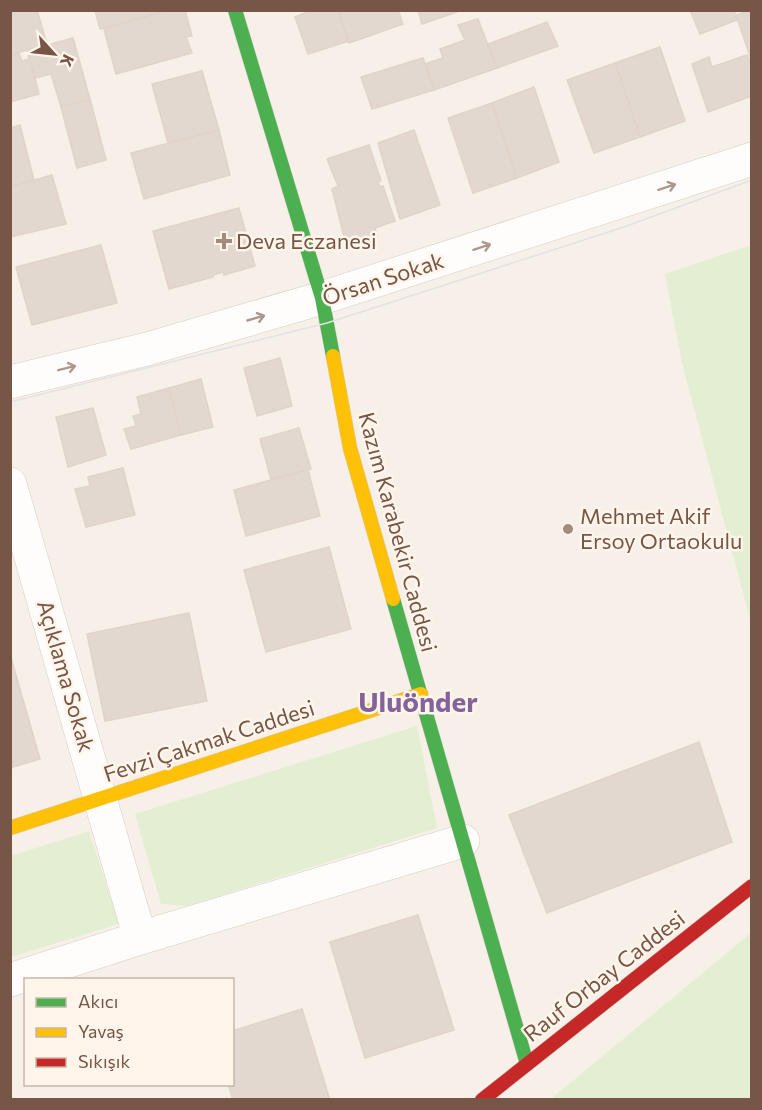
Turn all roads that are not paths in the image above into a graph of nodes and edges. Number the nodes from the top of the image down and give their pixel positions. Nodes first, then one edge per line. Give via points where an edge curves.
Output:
1 (235, 10) edge
2 (752, 159) edge
3 (322, 298) junction
4 (10, 382) edge
5 (10, 484) edge
6 (421, 694) junction
7 (101, 798) junction
8 (10, 828) edge
9 (463, 841) junction
10 (752, 886) edge
11 (140, 938) junction
12 (10, 980) edge
13 (527, 1064) junction
14 (482, 1100) edge

1 - 3 street, Kazım Karabekir Caddesi
3 -> 2 street, Örsan Sokak
4 -> 3 street, Örsan Sokak via 147,349
3 - 6 street, Kazım Karabekir Caddesi via 350,448
5 - 7 street, Açıklama Sokak
6 - 7 street, Fevzi Çakmak Caddesi
6 - 9 street, Kazım Karabekir Caddesi
7 - 8 street, Fevzi Çakmak Caddesi
7 - 11 street, Açıklama Sokak
9 - 11 street
9 - 13 street, Kazım Karabekir Caddesi
10 - 13 street, Rauf Orbay Caddesi
11 - 12 street
13 - 14 street, Rauf Orbay Caddesi

